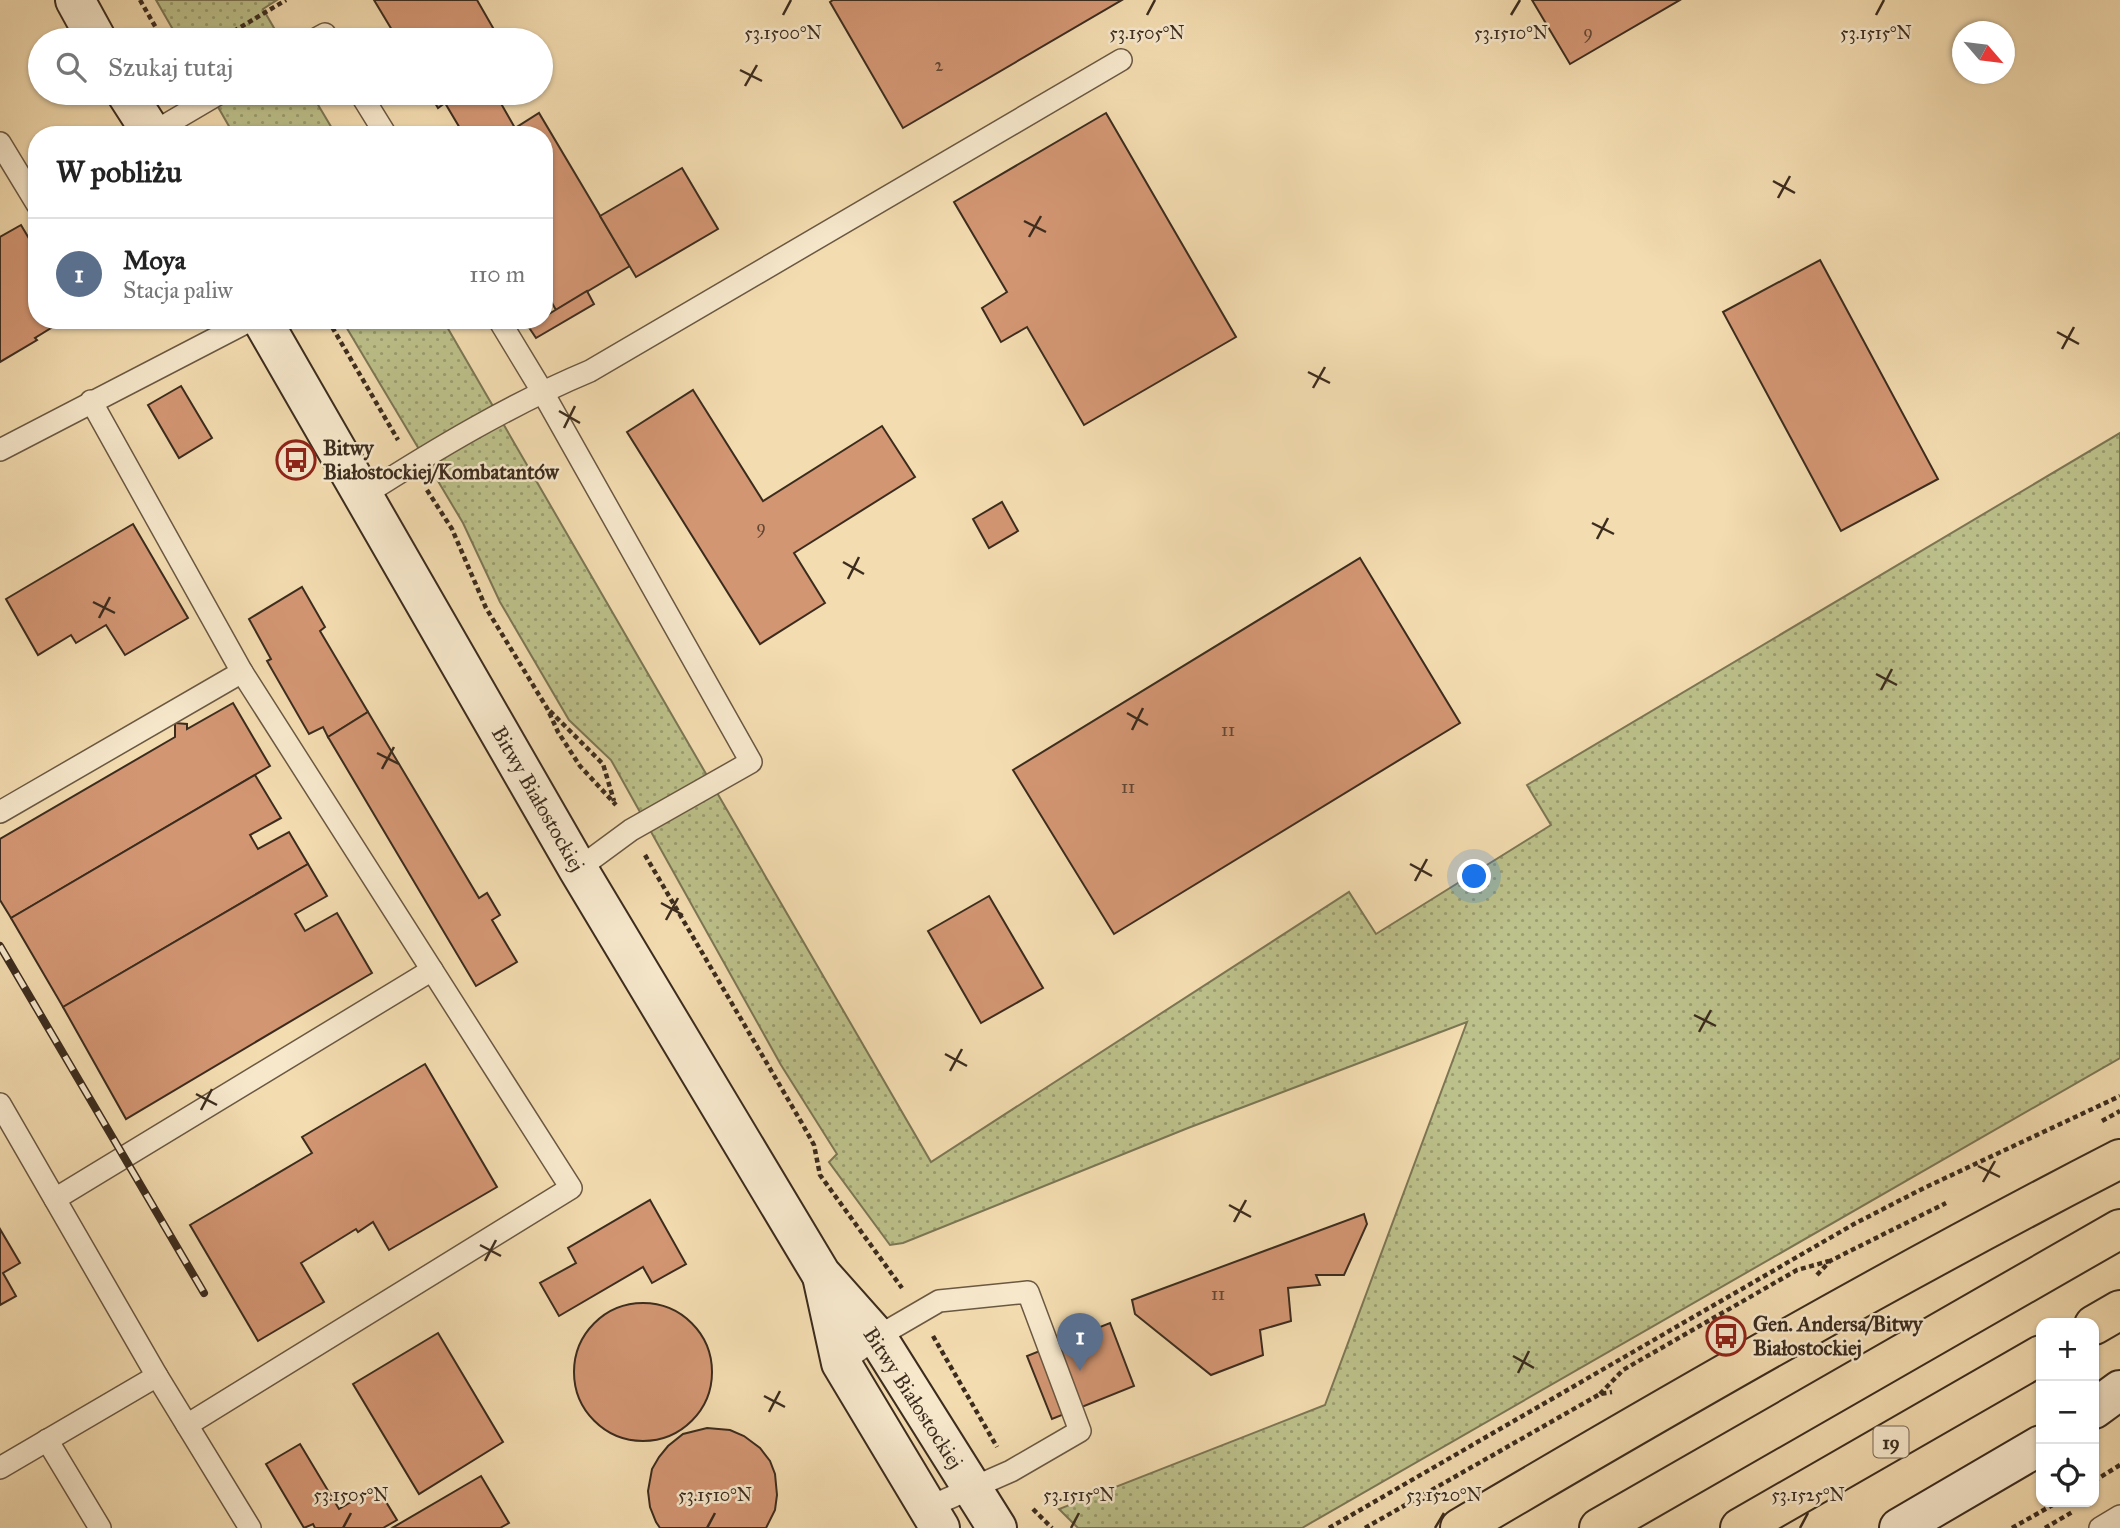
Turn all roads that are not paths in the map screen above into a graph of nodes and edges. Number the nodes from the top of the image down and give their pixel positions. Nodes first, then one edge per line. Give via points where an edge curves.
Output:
1 (75, 0) edge
2 (90, 28) edge
3 (1121, 60) dead end
4 (134, 105) edge
5 (200, 105) edge
6 (367, 105) edge
7 (148, 126) edge
8 (166, 126) edge
9 (380, 126) edge
10 (0, 143) edge
11 (28, 189) edge
12 (233, 329) edge
13 (267, 329) edge
14 (504, 329) edge
15 (542, 391) junction
16 (92, 401) junction
17 (0, 450) edge
18 (364, 495) junction
19 (242, 672) junction
20 (0, 811) edge
21 (578, 869) junction
22 (432, 970) junction
23 (0, 1104) edge
24 (2120, 1158) edge
25 (55, 1199) junction
26 (2120, 1228) edge
27 (821, 1274) junction
28 (2120, 1310) edge
29 (2099, 1322) edge
30 (877, 1337) junction
31 (2036, 1358) edge
32 (841, 1363) junction
33 (157, 1376) junction
34 (2120, 1390) edge
35 (2099, 1405) edge
36 (187, 1425) junction
37 (47, 1440) junction
38 (2036, 1448) edge
39 (0, 1468) edge
40 (972, 1490) junction
41 (2120, 1516) edge
42 (934, 1518) edge
43 (1608, 1523) edge
44 (100, 1528) edge
45 (250, 1528) edge
46 (997, 1528) edge
47 (1460, 1528) edge
48 (1740, 1528) edge
49 (1899, 1528) edge
50 (2100, 1528) edge

1 - 2 street
3 - 15 lane via 590,371
4 - 7 street
5 - 8 lane
6 - 9 lane
10 - 11 lane
12 - 16 lane
13 - 18 street, Bitwy Białostockiej
14 - 15 lane
15 - 18 lane
15 - 21 lane via 751,762 631,830
16 - 17 lane
16 - 19 lane
18 - 21 street, Bitwy Białostockiej
19 - 20 lane
19 - 22 lane
21 - 27 street, Bitwy Białostockiej
22 - 25 lane
22 - 36 lane via 571,1188
23 - 25 lane
24 - 47 highway via 1887,1282
25 - 33 lane
26 - 43 highway
27 - 30 street, Bitwy Białostockiej
27 - 32 street, Bitwy Białostockiej
28 - 29 highway
30 - 32 lane
30 - 40 street, Bitwy Białostockiej
30 - 40 lane via 939,1301 1028,1292 1080,1431
31 - 48 highway, 19
32 - 42 street, Bitwy Białostockiej
33 - 36 lane
33 - 37 lane
34 - 35 street
36 - 45 lane
37 - 39 lane
37 - 44 lane
38 - 49 street
40 - 42 lane
40 - 46 street, Bitwy Białostockiej
41 - 50 lane

